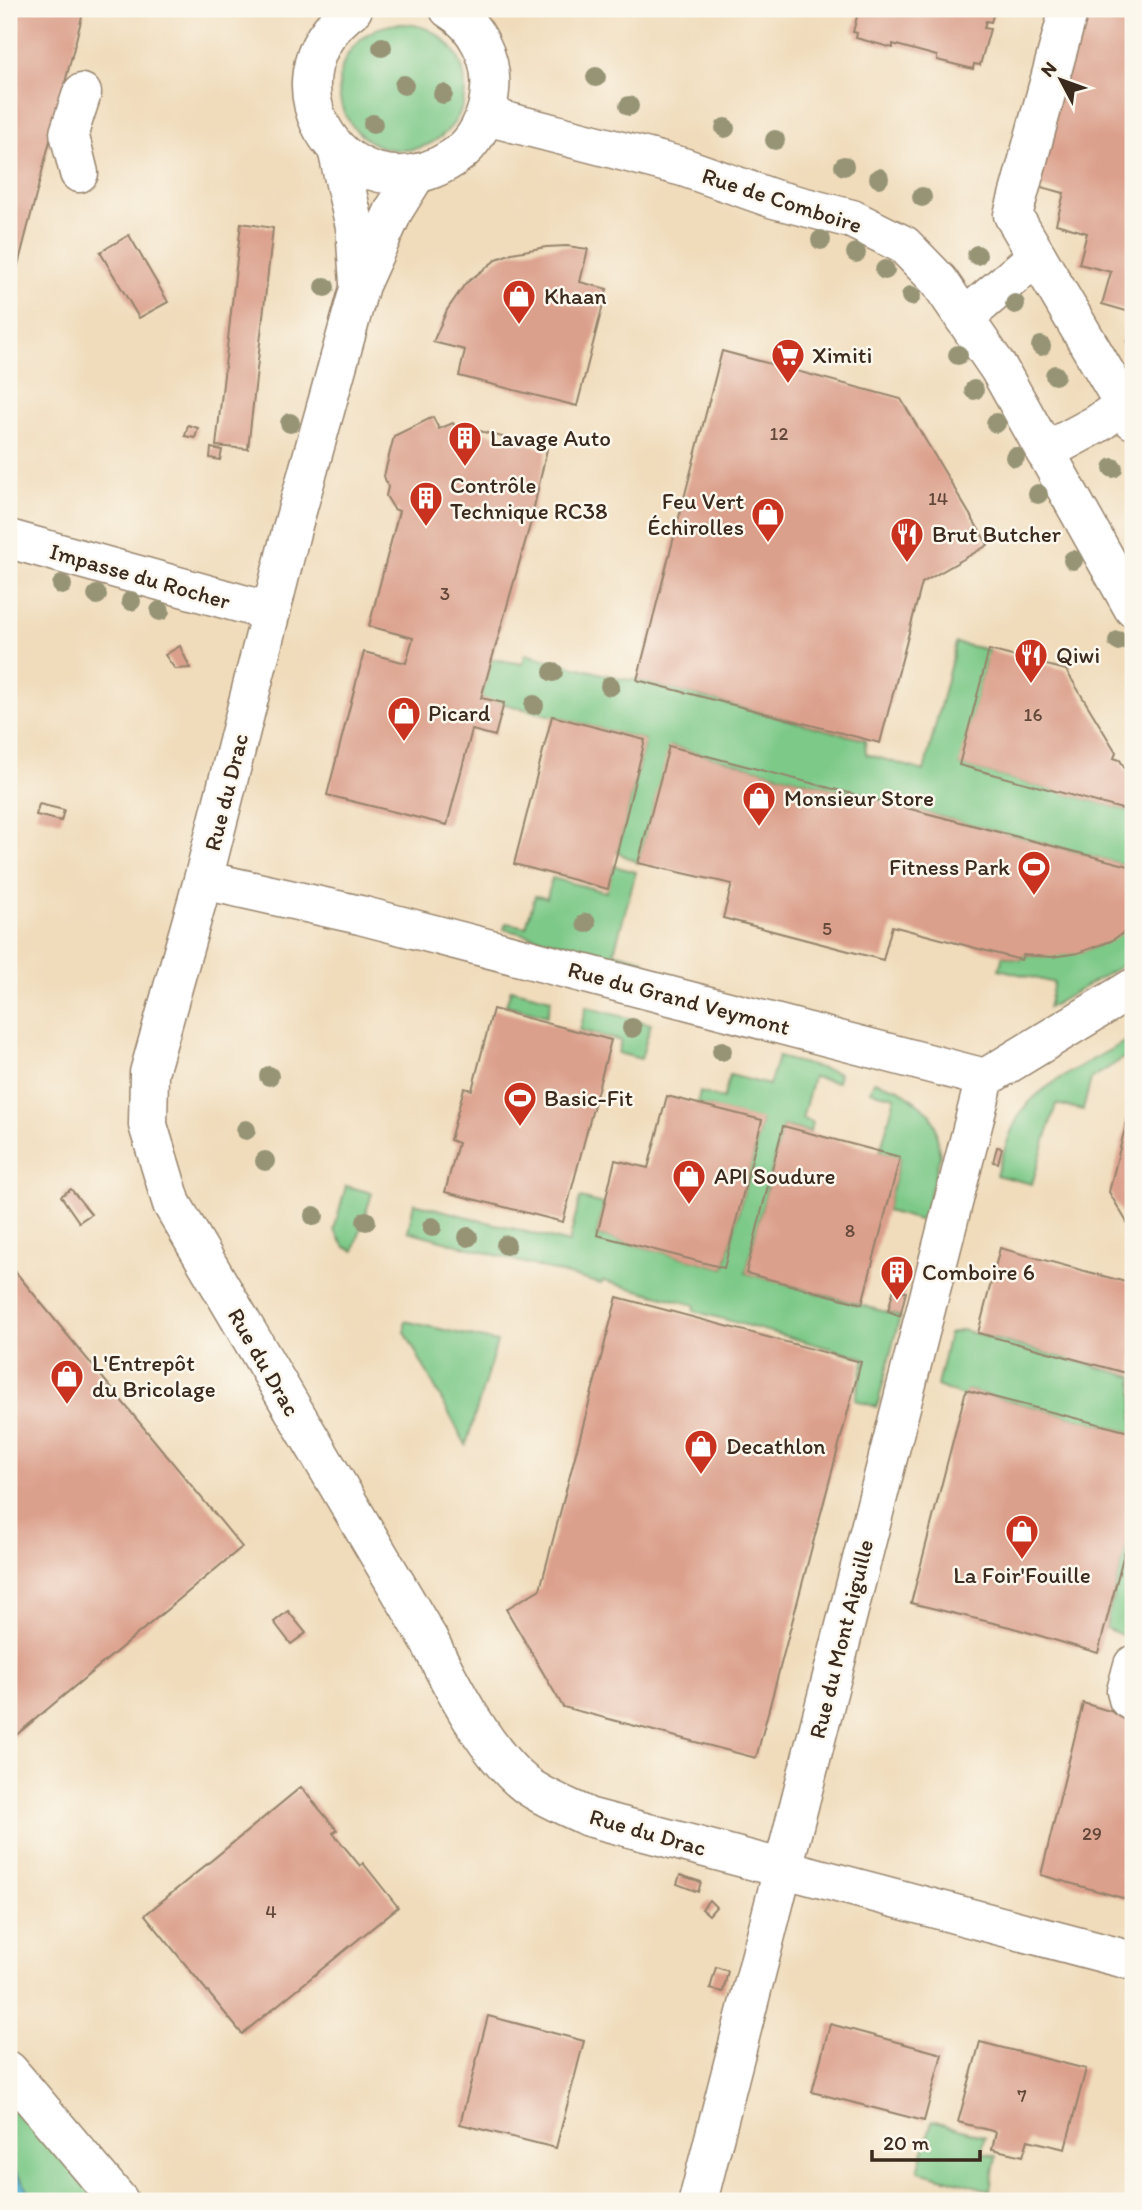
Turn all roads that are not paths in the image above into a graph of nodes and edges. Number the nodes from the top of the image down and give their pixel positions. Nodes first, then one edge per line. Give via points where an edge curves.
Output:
1 (449, 9) edge
2 (1069, 9) edge
3 (334, 17) edge
4 (82, 93) dead end
5 (485, 116) junction
6 (337, 149) junction
7 (79, 173) dead end
8 (417, 173) junction
9 (1037, 256) junction
10 (360, 285) junction
11 (964, 318) junction
12 (1129, 412) edge
13 (1045, 452) junction
14 (9, 539) edge
15 (1133, 608) edge
16 (271, 612) junction
17 (204, 880) junction
18 (1133, 988) edge
19 (985, 1078) junction
20 (1133, 1665) edge
21 (1133, 1702) edge
22 (781, 1869) junction
23 (1133, 1961) edge
24 (9, 2071) edge
25 (119, 2201) edge
26 (698, 2201) edge

1 - 5 street via 466,22 488,60 491,83
2 - 9 street via 1013,215
3 - 6 street via 316,57 311,89 318,120
4 - 7 street via 69,133
5 - 8 street via 478,132 457,155
5 - 11 street, Rue de Comboire via 683,167 774,199 852,219 904,245 939,281
6 - 8 street via 372,170
6 - 10 street via 355,227
8 - 10 street via 394,210
9 - 11 street
9 - 12 street
10 - 16 street, Rue du Drac
11 - 13 street, Rue de Comboire via 999,369
12 - 13 street
13 - 15 street, Rue de Comboire
14 - 16 street, Impasse du Rocher
16 - 17 street, Rue du Drac
17 - 19 street, Rue du Grand Veymont via 360,915
17 - 22 street, Rue du Drac via 149,1073 148,1125 172,1204 429,1640 452,1688 499,1758 526,1785 588,1817
18 - 19 street
19 - 22 street, Rue du Mont Aiguille
20 - 21 street via 1126,1691
22 - 23 street, Rue du Drac
22 - 26 street, Rue du Mont Aiguille
24 - 25 street

